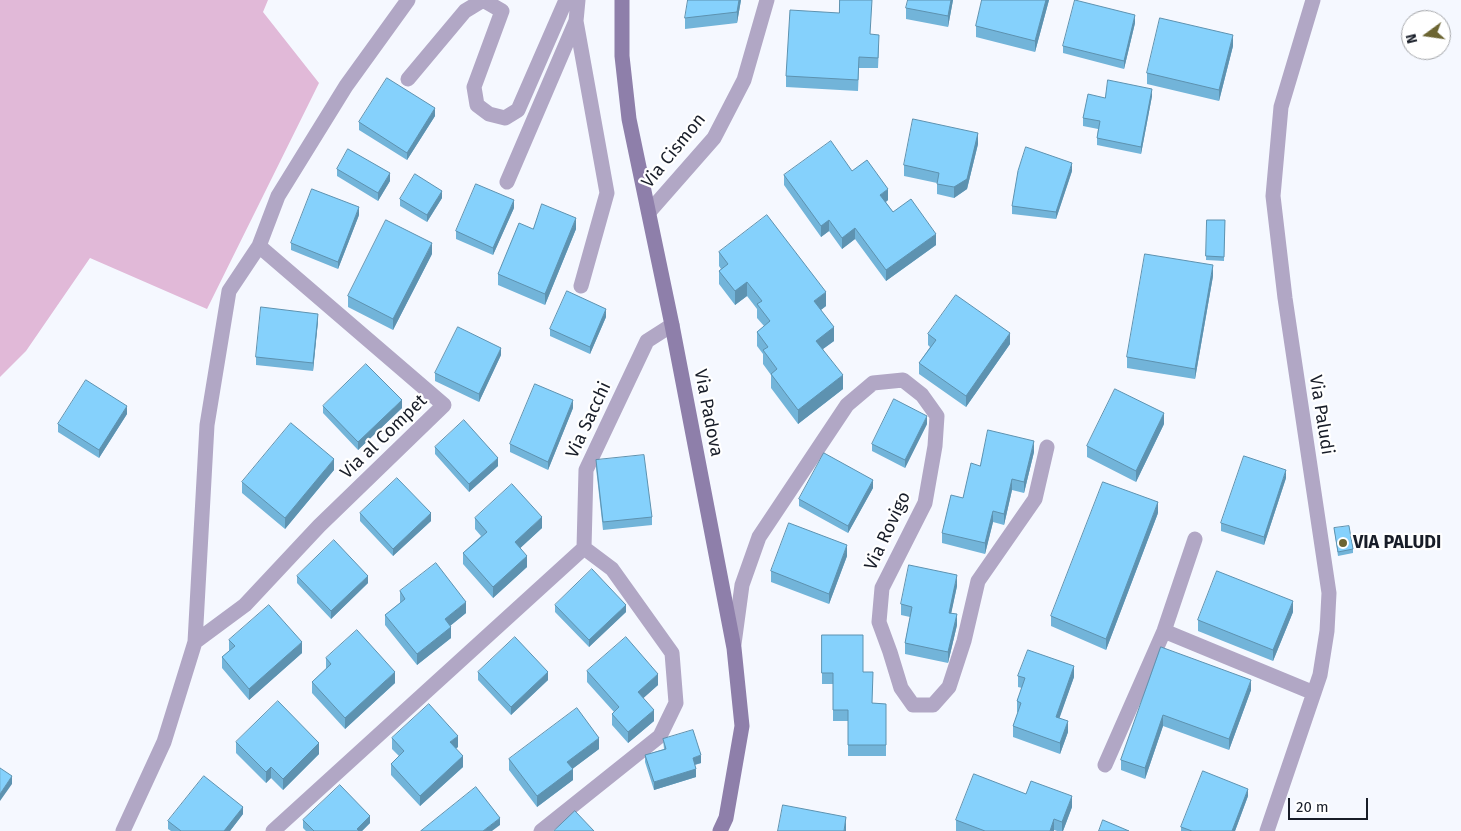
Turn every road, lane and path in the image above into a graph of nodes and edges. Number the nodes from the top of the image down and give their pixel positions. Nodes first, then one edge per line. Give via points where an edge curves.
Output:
1 (408, 0) edge
2 (566, 0) edge
3 (578, 0) edge
4 (622, 0) edge
5 (767, 0) edge
6 (1313, 0) edge
7 (576, 21) junction
8 (408, 79) dead end
9 (507, 182) dead end
10 (649, 212) junction
11 (259, 246) junction
12 (581, 286) dead end
13 (672, 325) junction
14 (1047, 447) dead end
15 (1195, 539) dead end
16 (584, 548) junction
17 (1164, 632) junction
18 (195, 642) junction
19 (734, 648) junction
20 (1314, 693) junction
21 (1105, 766) dead end
22 (123, 831) edge
23 (273, 831) edge
24 (541, 831) edge
25 (720, 831) edge
26 (1267, 831) edge

1 - 11 street via 346,86 278,196
2 - 8 street via 518,110 505,118 489,114 477,105 474,87 502,11 483,0 465,11
3 - 7 street
4 - 10 main road, Via Padova via 622,56 629,119
5 - 10 street, Via Cismon via 744,80 714,138
6 - 20 street, Via Paludi via 1281,107 1273,196 1329,594 1327,631
7 - 9 street
7 - 12 street via 607,193
10 - 13 main road, Via Padova
11 - 18 street via 229,292 206,425
11 - 18 street, Via al Compet via 444,405 319,526 245,605
13 - 16 street, Via Sacchi via 647,341 586,470
13 - 19 main road, Via Padova
14 - 19 street, Via Rovigo via 1035,499 978,581 949,687 933,705 913,705 901,688 878,622 882,588 925,504 935,446 937,416 922,395 903,380 872,383 848,405 759,537 742,585
15 - 17 street
16 - 23 street
16 - 24 street via 612,569 672,653 676,703 660,736
17 - 20 street
17 - 21 street
18 - 22 street via 164,742
19 - 25 main road, Via Padova via 742,726 726,818
20 - 26 street, Via Paludi

